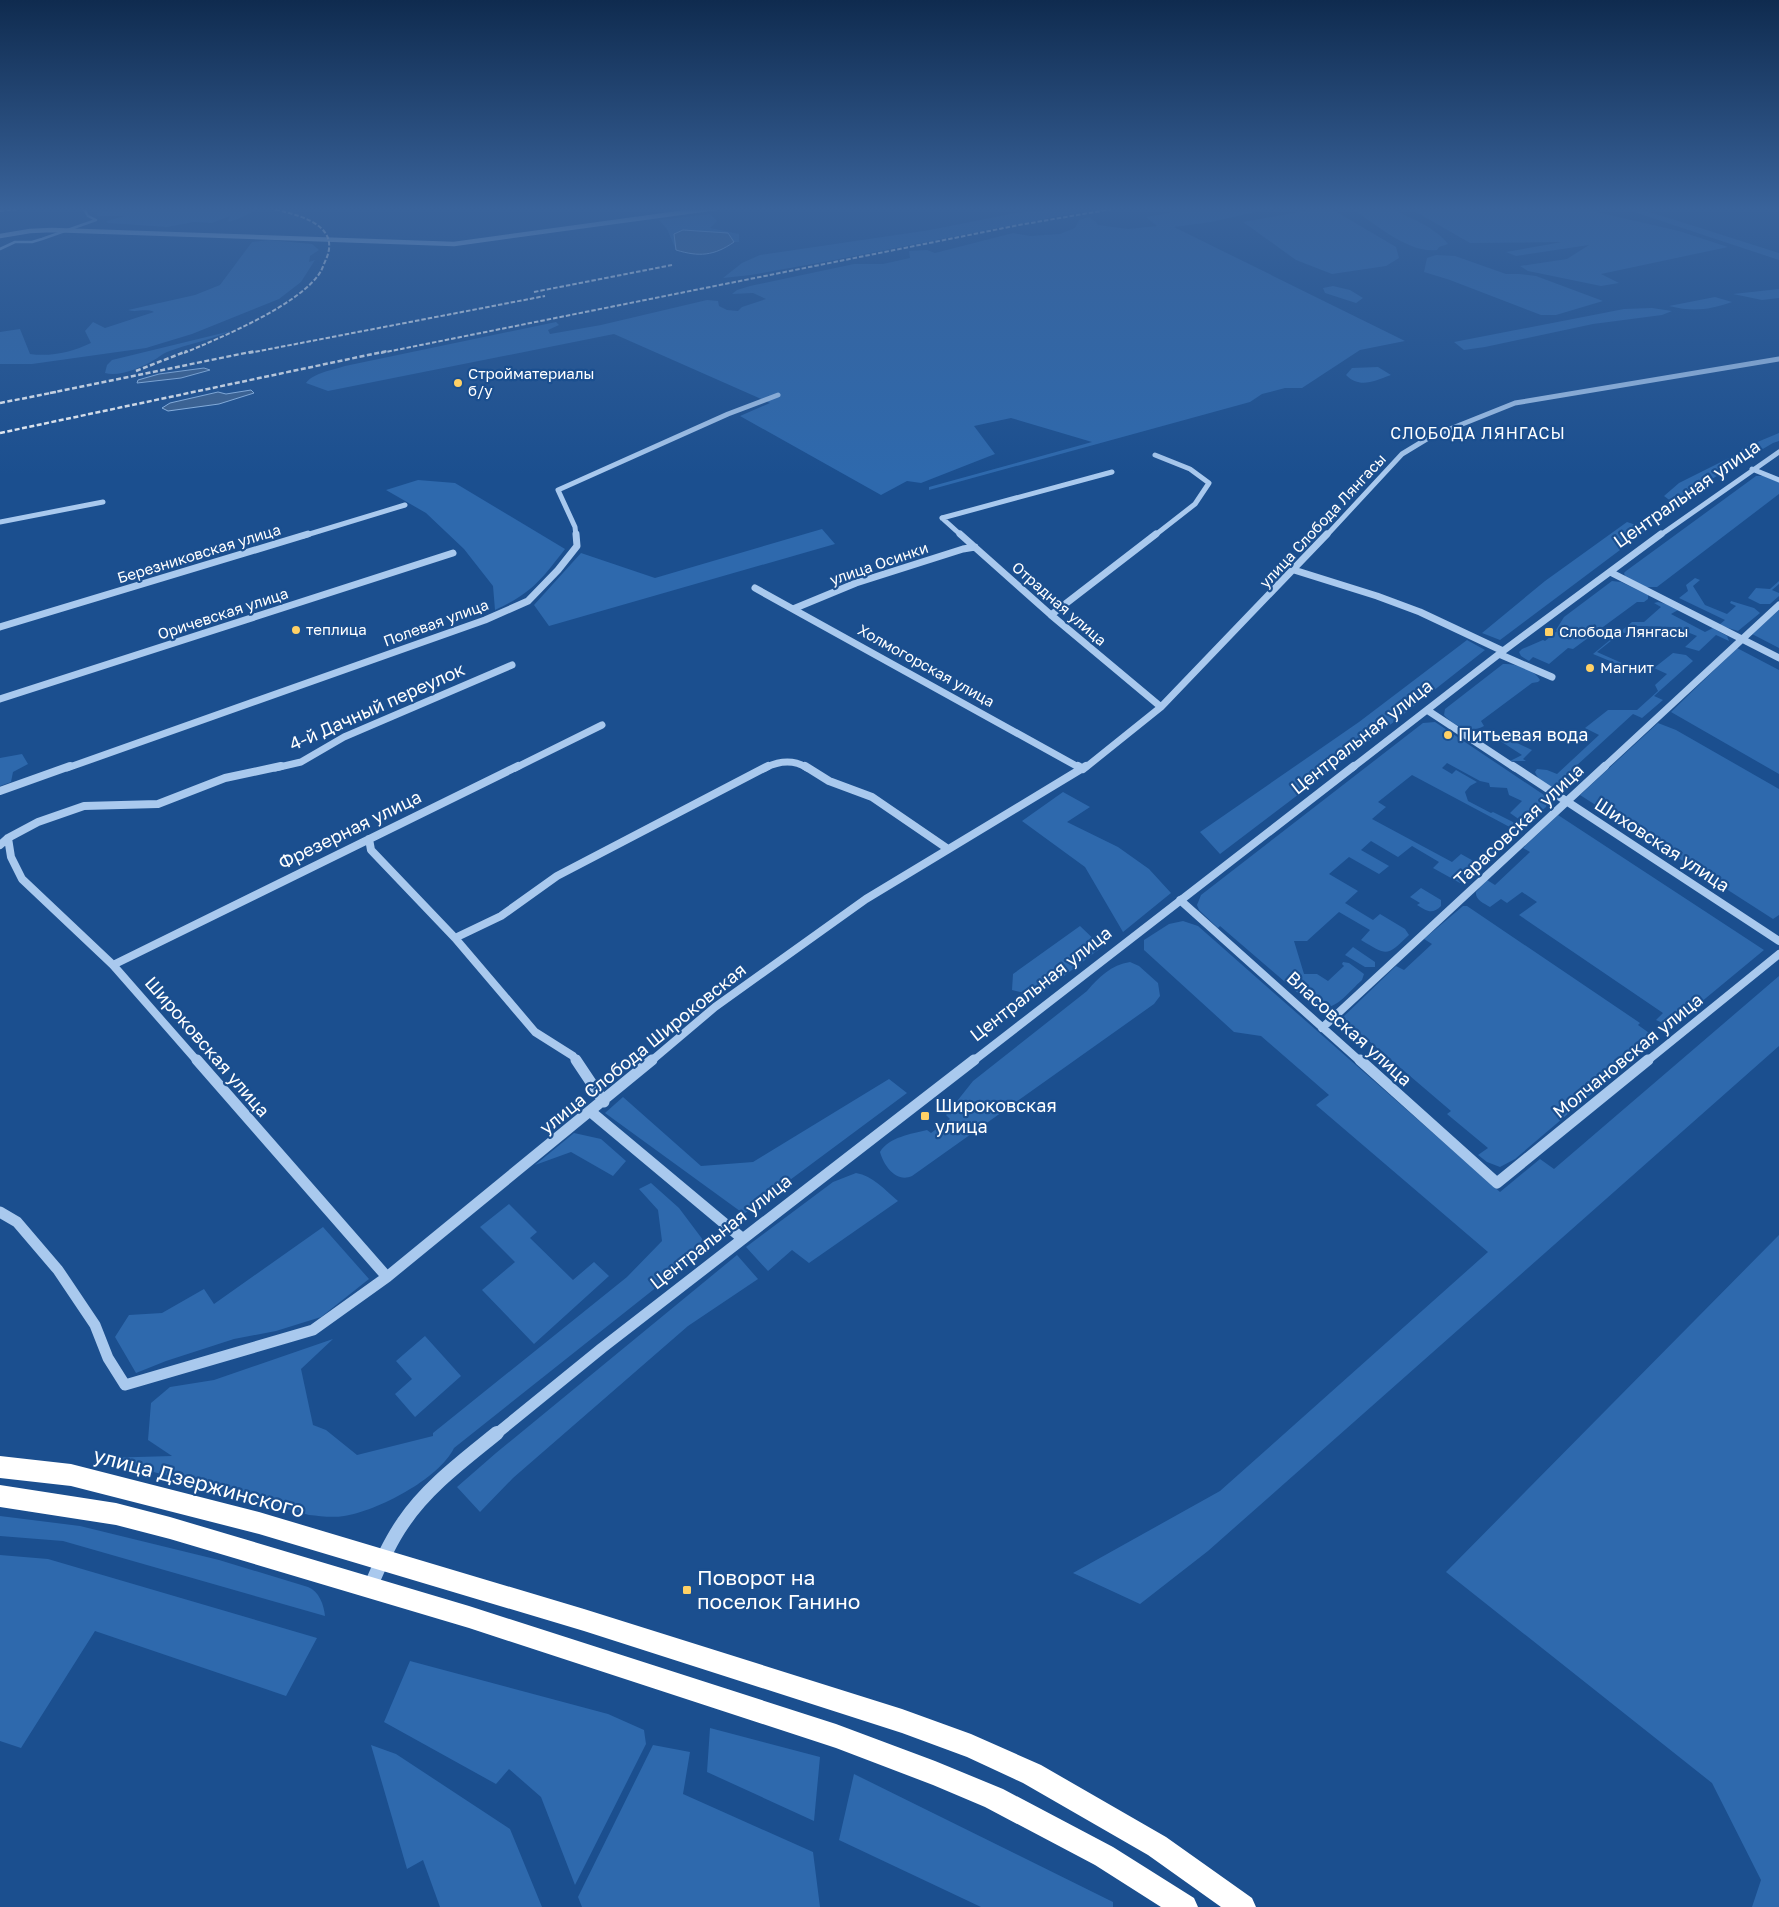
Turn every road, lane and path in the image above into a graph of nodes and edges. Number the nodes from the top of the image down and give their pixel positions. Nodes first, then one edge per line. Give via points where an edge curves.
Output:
1 (1779, 359) edge
2 (778, 395) dead end
3 (1779, 452) edge
4 (1155, 455) dead end
5 (1752, 469) junction
6 (1112, 472) dead end
7 (1779, 480) edge
8 (103, 502) dead end
9 (405, 505) dead end
10 (0, 522) edge
11 (975, 547) junction
12 (453, 553) dead end
13 (1294, 570) junction
14 (1610, 572) junction
15 (755, 588) dead end
16 (1779, 604) edge
17 (793, 609) junction
18 (1052, 615) junction
19 (0, 627) edge
20 (1742, 639) junction
21 (1501, 653) junction
22 (1779, 658) edge
23 (512, 665) dead end
24 (1552, 677) dead end
25 (0, 699) edge
26 (1161, 707) junction
27 (1427, 710) junction
28 (602, 725) dead end
29 (1083, 769) junction
30 (0, 791) edge
31 (1567, 801) junction
32 (1006, 813) joint
33 (8, 838) junction
34 (368, 839) junction
35 (0, 845) edge
36 (948, 849) junction
37 (1180, 900) junction
38 (455, 938) junction
39 (1779, 941) edge
40 (1779, 954) edge
41 (113, 965) junction
42 (1322, 1028) junction
43 (604, 1102) junction
44 (591, 1112) junction
45 (1497, 1183) joint
46 (0, 1212) edge
47 (742, 1239) junction
48 (387, 1277) junction
49 (0, 1467) edge
50 (0, 1496) edge
51 (382, 1560) junction
52 (370, 1588) junction
53 (1185, 1907) edge
54 (1243, 1907) edge

1 - 13 street, улица Слобода Лянгасы via 1522,402 1430,436 1402,454
2 - 30 street, Полевая улица via 558,490 575,527 577,546 528,601 485,620
3 - 5 street, Центральная улица
4 - 18 street via 1190,468 1209,483 1195,504
5 - 7 street
5 - 14 street, Центральная улица
6 - 11 street, Отрадная улица via 942,518
8 - 10 street
9 - 19 street, Березниковская улица
11 - 17 street, улица Осинки via 856,583
11 - 18 street, Отрадная улица
12 - 25 street, Оричевская улица
13 - 21 street via 1412,609
13 - 26 street, улица Слобода Лянгасы
14 - 20 street
14 - 21 street, Центральная улица
15 - 17 street, Холмогорская улица
16 - 20 street, Тарасовская улица
17 - 29 street, Холмогорская улица
18 - 26 street, Отрадная улица
20 - 22 street
20 - 31 street, Тарасовская улица
21 - 24 street
21 - 27 street, Центральная улица
23 - 33 street, 4-й Дачный переулок via 344,737 301,762 225,778 158,804 84,806 38,822
26 - 29 street, улица Слобода Лянгасы
27 - 31 street, Шиховская улица
27 - 37 street, Центральная улица
28 - 34 street, Фрезерная улица
29 - 32 street, улица Слобода Лянгасы
31 - 39 street, Шиховская улица
31 - 42 street, Тарасовская улица
32 - 36 street, улица Слобода Широковская
33 - 35 street, 4-й Дачный переулок
33 - 41 street, Широковская улица via 22,879
34 - 38 street via 371,850
34 - 41 street, Фрезерная улица
36 - 38 street via 872,797 829,781 800,763 782,761 619,842 557,876 501,916
36 - 43 street, улица Слобода Широковская via 866,899 715,1007
37 - 42 street, Власовская улица
37 - 47 street, Центральная улица
38 - 43 street via 535,1032 573,1056
40 - 45 street, Молчановская улица
41 - 48 street, Широковская улица
42 - 45 street, Власовская улица
43 - 44 street, улица Слобода Широковская
44 - 47 street
44 - 48 street, улица Слобода Широковская
46 - 48 street, улица Слобода Широковская via 17,1222 58,1270 95,1325 108,1358 126,1385 313,1330
47 - 51 street, Центральная улица via 453,1469 424,1496 403,1523
49 - 51 highway, улица Дзержинского via 71,1475 138,1491 259,1522
50 - 52 highway via 116,1514
51 - 52 street, Центральная улица
51 - 54 highway, улица Дзержинского via 832,1698 970,1746 1032,1774 1140,1836
52 - 53 highway via 836,1736 935,1773 994,1798 1104,1856

